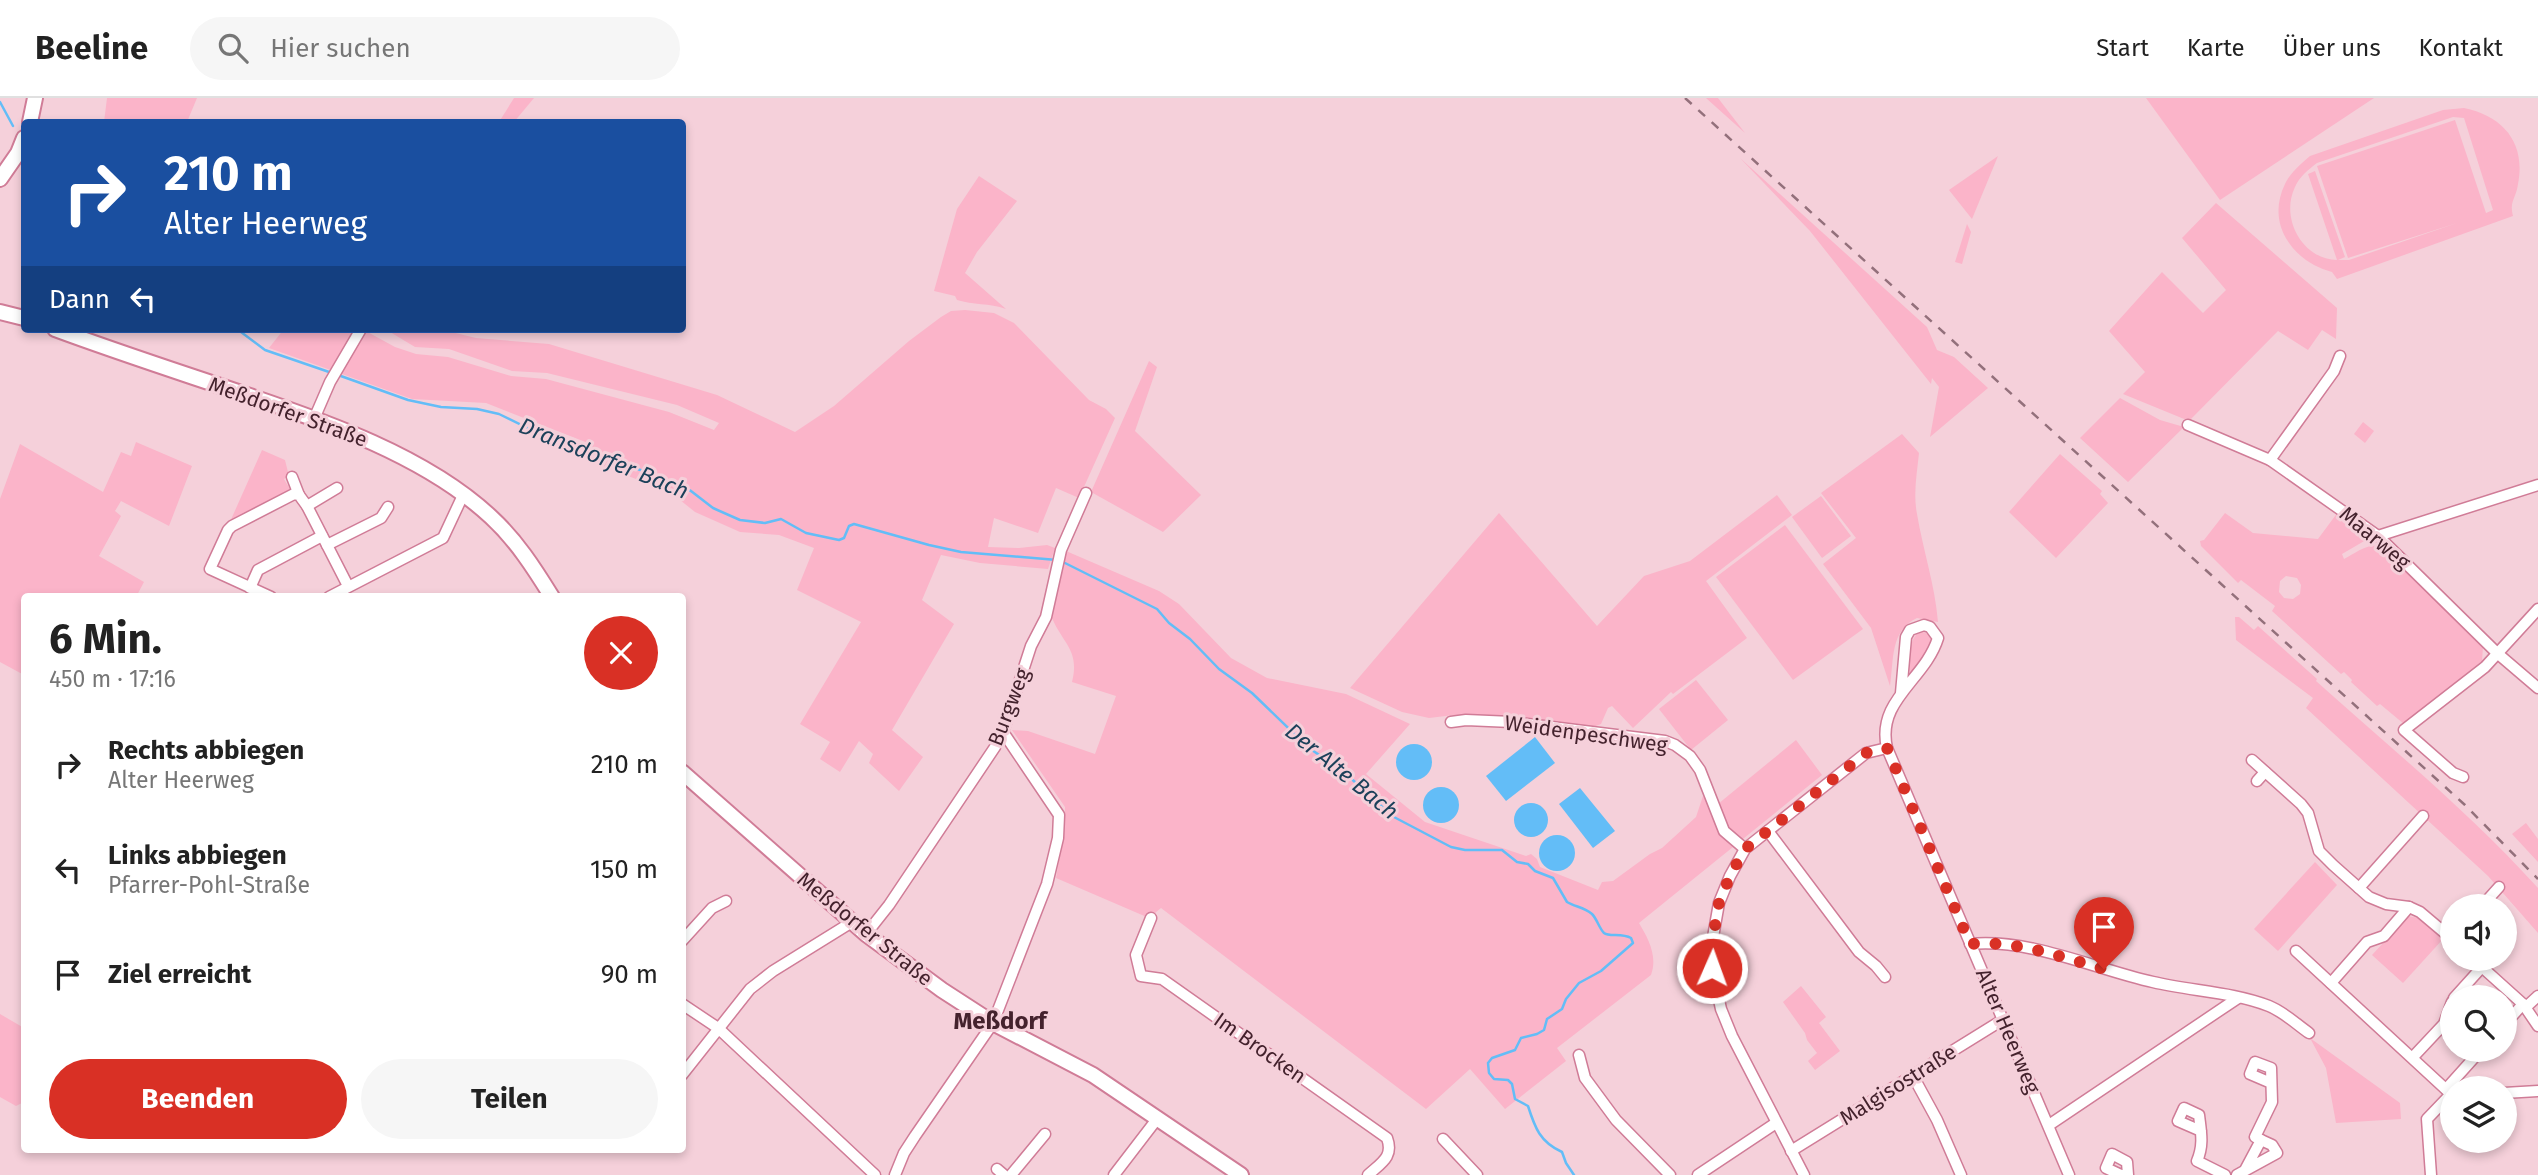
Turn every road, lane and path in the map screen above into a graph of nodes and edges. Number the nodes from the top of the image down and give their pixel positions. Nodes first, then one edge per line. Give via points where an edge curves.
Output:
1 (35, 98) edge
2 (31, 119) edge
3 (21, 146) edge
4 (0, 179) edge
5 (0, 312) edge
6 (21, 317) edge
7 (67, 333) edge
8 (359, 333) edge
9 (2340, 356) dead end
10 (314, 419) junction
11 (2188, 425) dead end
12 (2270, 460) junction
13 (292, 477) dead end
14 (2538, 485) edge
15 (337, 488) dead end
16 (464, 493) junction
17 (1086, 493) dead end
18 (299, 495) junction
19 (306, 506) junction
20 (388, 507) dead end
21 (2378, 536) junction
22 (325, 540) junction
23 (348, 586) junction
24 (250, 588) junction
25 (262, 593) edge
26 (336, 593) edge
27 (549, 593) edge
28 (2538, 609) edge
29 (2497, 653) junction
30 (2538, 688) edge
31 (1901, 694) junction
32 (1451, 722) dead end
33 (1003, 732) junction
34 (1887, 748) junction
35 (2252, 760) dead end
36 (2265, 772) junction
37 (686, 776) edge
38 (2463, 778) dead end
39 (2257, 781) dead end
40 (2423, 816) dead end
41 (1768, 831) junction
42 (1745, 849) junction
43 (2499, 887) dead end
44 (2359, 888) junction
45 (2493, 894) edge
46 (726, 901) dead end
47 (2409, 907) junction
48 (1151, 918) dead end
49 (852, 922) junction
50 (2440, 929) edge
51 (866, 934) junction
52 (686, 937) edge
53 (1970, 944) junction
54 (2296, 951) dead end
55 (2478, 971) edge
56 (2486, 971) edge
57 (1885, 977) dead end
58 (2331, 983) junction
59 (2466, 985) edge
60 (2538, 996) edge
61 (2238, 998) junction
62 (2524, 1005) junction
63 (686, 1007) edge
64 (2517, 1012) edge
65 (2004, 1019) junction
66 (993, 1023) junction
67 (2538, 1026) edge
68 (718, 1028) junction
69 (2440, 1028) edge
70 (2309, 1033) dead end
71 (1579, 1055) dead end
72 (2413, 1057) junction
73 (686, 1070) edge
74 (1913, 1076) junction
75 (2272, 1083) dead end
76 (2440, 1084) edge
77 (2538, 1091) edge
78 (2517, 1092) edge
79 (2440, 1104) edge
80 (1157, 1119) junction
81 (1776, 1123) junction
82 (2049, 1125) junction
83 (2201, 1131) dead end
84 (1045, 1134) dead end
85 (1443, 1139) dead end
86 (2261, 1140) junction
87 (1791, 1151) junction
88 (2241, 1172) edge
89 (875, 1175) edge
90 (895, 1175) edge
91 (1011, 1175) edge
92 (1114, 1175) edge
93 (1241, 1175) edge
94 (1368, 1175) edge
95 (1477, 1175) edge
96 (1670, 1175) edge
97 (1699, 1175) edge
98 (1804, 1175) edge
99 (1961, 1175) edge
100 (2069, 1175) edge
101 (2121, 1175) edge
102 (2128, 1175) edge
103 (2225, 1175) edge
104 (2431, 1175) edge

1 - 2 street
3 - 4 street
5 - 6 street
7 - 10 street, Meßdorfer Straße
8 - 10 street
9 - 12 street via 2334,372
10 - 16 street, Meßdorfer Straße via 359,436
11 - 12 street, Maarweg
12 - 21 street, Maarweg
13 - 18 street
14 - 21 street
15 - 19 street
16 - 23 street via 443,538
16 - 27 street, Meßdorfer Straße via 515,542
17 - 33 street, Burgweg via 1061,550 1046,617 1031,646
18 - 19 street
18 - 24 street via 287,496 228,530 210,569
19 - 22 street
20 - 22 street via 381,517
21 - 29 street, Maarweg
22 - 23 street
22 - 24 street via 258,570
23 - 26 street
24 - 25 street
28 - 29 street
29 - 30 street, Maarweg
29 - 38 street via 2404,730
31 - 31 street, Alter Heerweg via 1934,653 1938,638 1930,627 1910,630 1906,637
31 - 34 street, Alter Heerweg via 1886,720
32 - 42 street, Weidenpeschweg via 1512,722 1675,745 1700,770 1724,831
33 - 51 street, Burgweg via 890,905
33 - 66 street via 1052,803 1059,825 1047,884
34 - 41 street via 1866,753
34 - 53 street, Alter Heerweg
35 - 36 street
36 - 39 street
36 - 44 street via 2301,804 2319,851
37 - 49 street, Meßdorfer Straße
40 - 44 street
41 - 42 street
41 - 57 street via 1858,952
42 - 81 street via 1719,903 1712,968 1724,1016
43 - 45 street
44 - 47 street via 2377,902
46 - 52 street via 712,908
47 - 50 street
47 - 58 street via 2384,936 2367,943
48 - 94 street, Im Brocken via 1136,955 1141,976 1162,979 1387,1138 1388,1156
49 - 51 street, Meßdorfer Straße
49 - 68 street via 750,989
51 - 66 street, Meßdorfer Straße
53 - 61 street via 1994,942 2029,948 2153,982
53 - 65 street, Alter Heerweg
54 - 58 street
55 - 59 street
56 - 62 street
58 - 72 street
60 - 62 street
61 - 70 street via 2272,1007
61 - 82 street
62 - 64 street
62 - 67 street
63 - 68 street
65 - 74 street, Malgisostraße
65 - 82 street, Alter Heerweg
66 - 80 street, Meßdorfer Straße via 1093,1075
66 - 90 street via 904,1153
68 - 73 street
68 - 89 street
69 - 72 street
71 - 96 street via 1585,1078 1616,1120
72 - 76 street
74 - 87 street, Malgisostraße
74 - 99 street
75 - 86 street via 2272,1102 2255,1138
77 - 78 street
79 - 104 street via 2427,1119
80 - 92 street
80 - 93 street, Meßdorfer Straße
81 - 87 street
81 - 97 street
82 - 100 street, Alter Heerweg
83 - 103 street via 2203,1148 2197,1161
84 - 91 street
85 - 95 street
86 - 88 street
86 - 88 street via 2277,1153
87 - 98 street
101 - 102 street via 2106,1168 2112,1154 2127,1162

